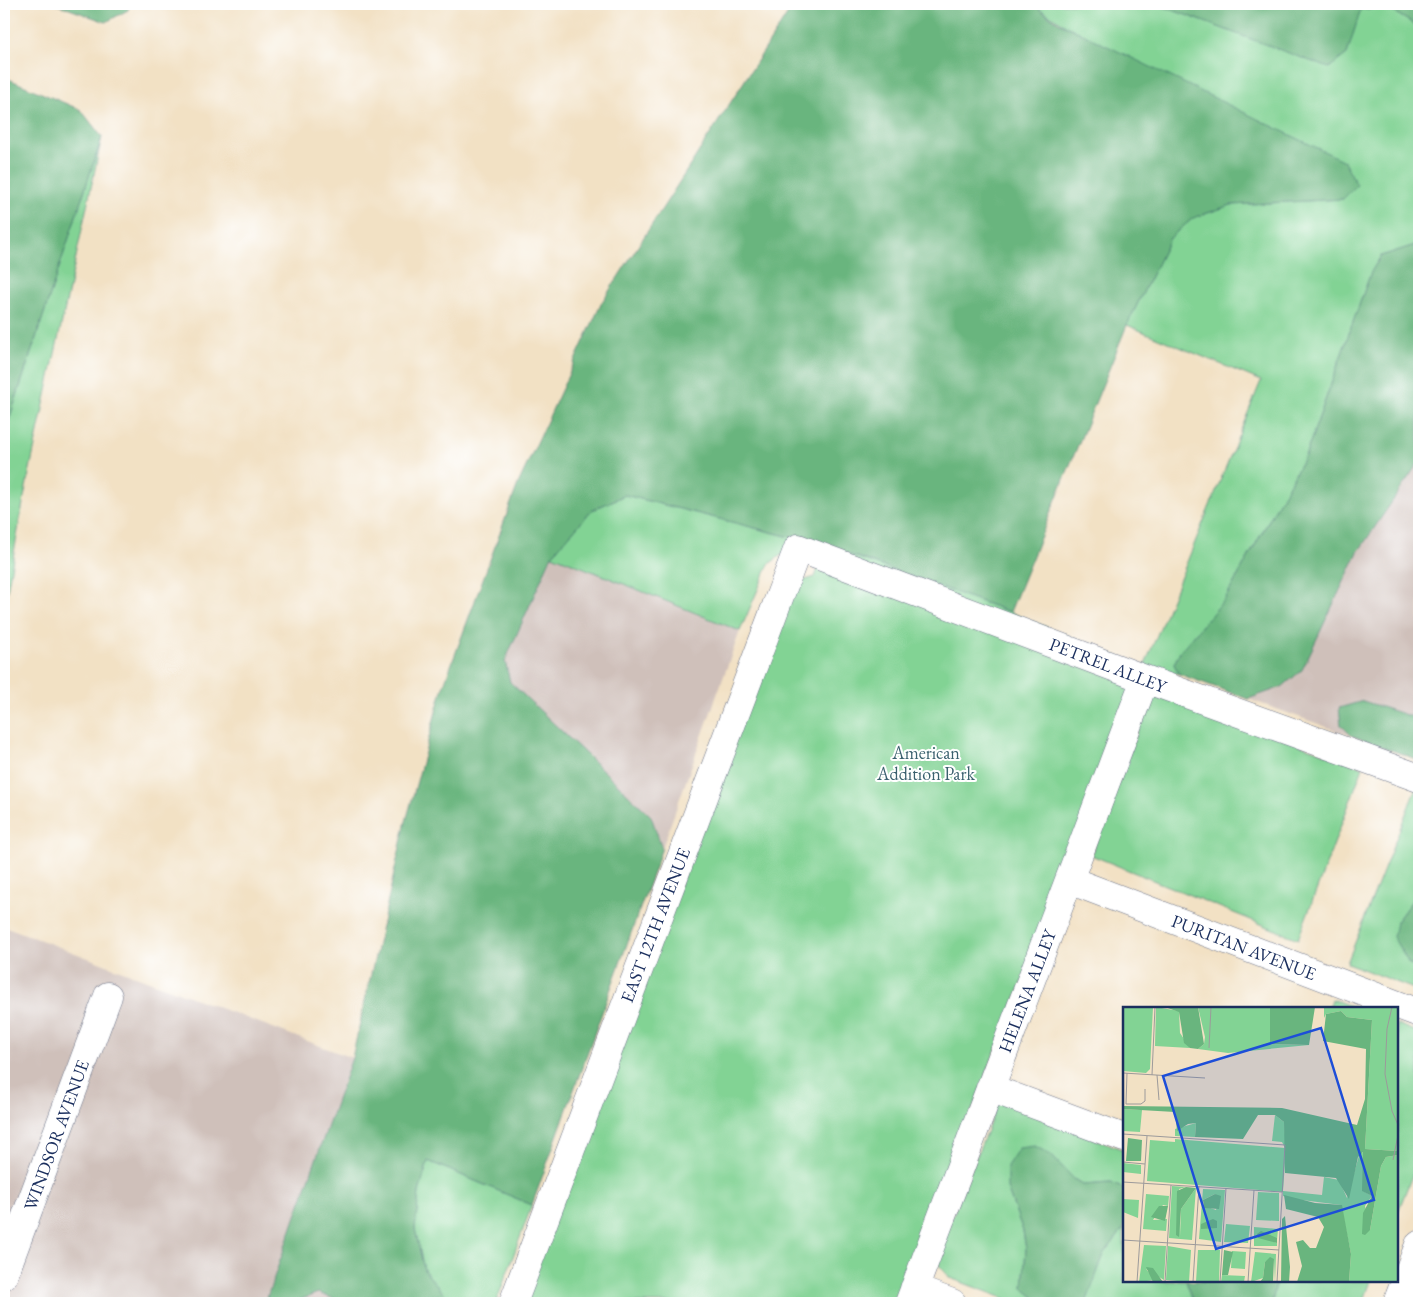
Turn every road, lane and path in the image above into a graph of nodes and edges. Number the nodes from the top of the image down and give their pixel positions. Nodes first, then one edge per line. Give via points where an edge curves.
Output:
1 (798, 548) joint
2 (1145, 679) junction
3 (1419, 778) edge
4 (1069, 880) junction
5 (108, 996) dead end
6 (1419, 1013) edge
7 (990, 1088) junction
8 (1123, 1138) edge
9 (1413, 1247) edge
10 (4, 1275) edge
11 (912, 1296) edge
12 (512, 1303) edge
13 (952, 1303) edge
14 (1397, 1303) edge

1 - 2 street, PETREL ALLEY
1 - 12 street, EAST 12TH AVENUE
2 - 3 street, PETREL ALLEY
2 - 4 street, HELENA ALLEY
4 - 6 street, PURITAN AVENUE
4 - 7 street, HELENA ALLEY
5 - 10 street, WINDSOR AVENUE
7 - 8 street
7 - 11 street, HELENA ALLEY
9 - 14 street
11 - 13 street

